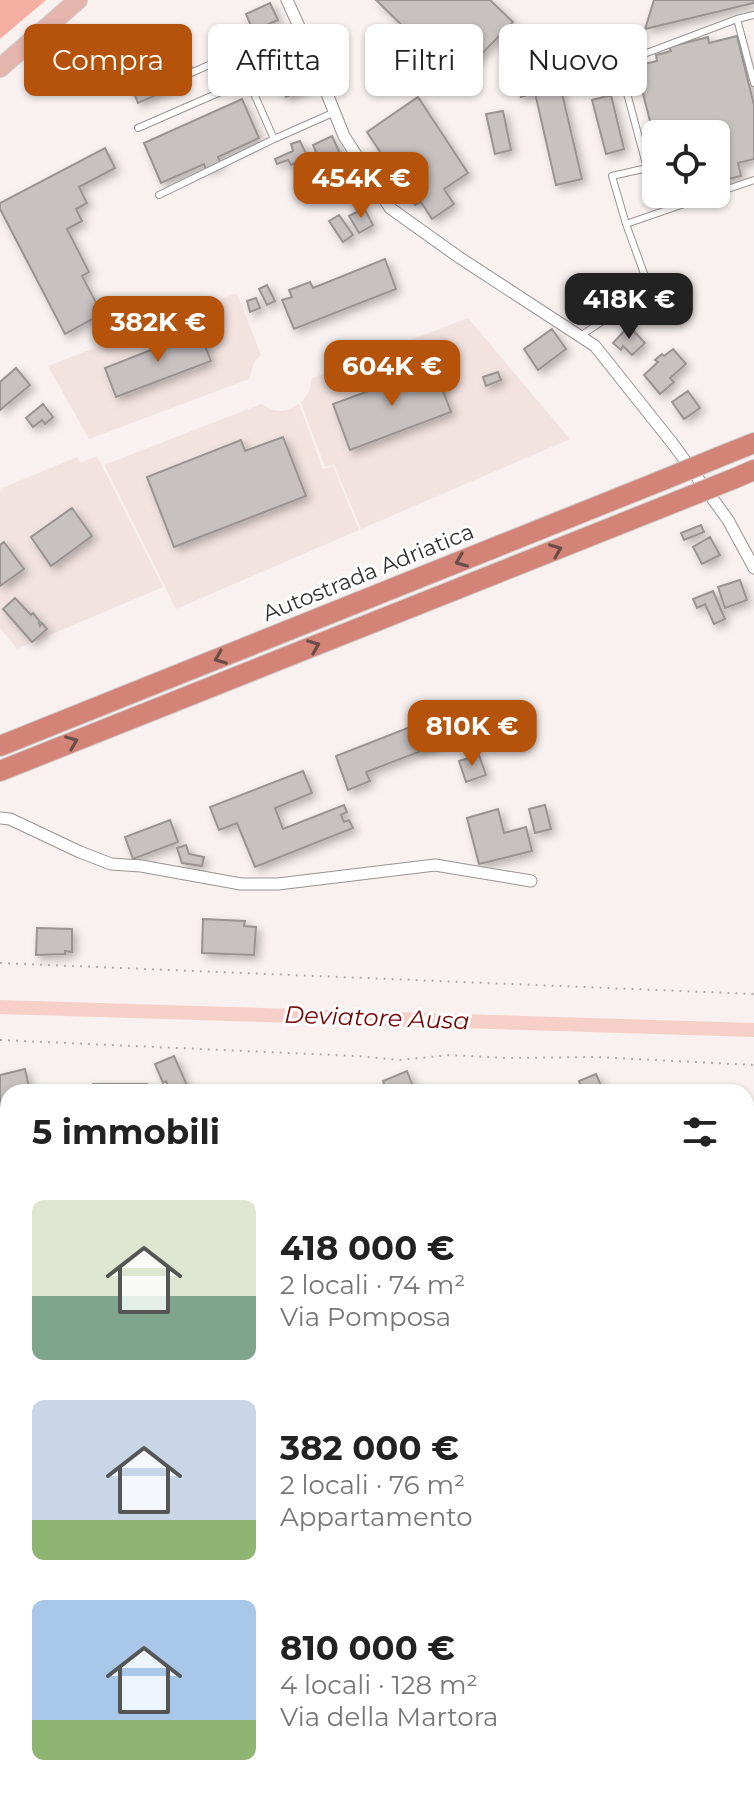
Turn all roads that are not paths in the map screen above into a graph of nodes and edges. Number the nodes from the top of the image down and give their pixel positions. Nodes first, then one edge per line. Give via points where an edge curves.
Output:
1 (61, 0) edge
2 (78, 0) edge
3 (287, 0) edge
4 (754, 15) edge
5 (737, 19) junction
6 (298, 24) edge
7 (0, 52) edge
8 (647, 53) edge
9 (0, 68) edge
10 (754, 83) edge
11 (211, 96) edge
12 (255, 96) edge
13 (328, 96) edge
14 (628, 96) edge
15 (335, 112) junction
16 (138, 128) dead end
17 (274, 139) junction
18 (754, 180) edge
19 (730, 188) edge
20 (159, 195) dead end
21 (673, 208) edge
22 (626, 224) junction
23 (580, 336) junction
24 (754, 443) edge
25 (754, 470) edge
26 (754, 568) edge
27 (0, 746) edge
28 (0, 771) edge
29 (0, 818) edge
30 (531, 881) dead end

1 - 7 main road
2 - 9 main road
3 - 6 street
4 - 5 lane
5 - 8 lane
5 - 10 lane
11 - 16 lane
12 - 17 lane
13 - 15 street
14 - 22 lane via 647,168 612,176
15 - 17 lane
15 - 23 street via 344,136 390,208
17 - 20 lane
18 - 19 lane
21 - 22 lane
22 - 23 lane via 650,290
23 - 26 street via 595,346 673,444 728,520
24 -> 27 highway, Autostrada Adriatica, bridge
28 -> 25 highway, bridge
29 - 30 street via 111,864 241,884 435,865

